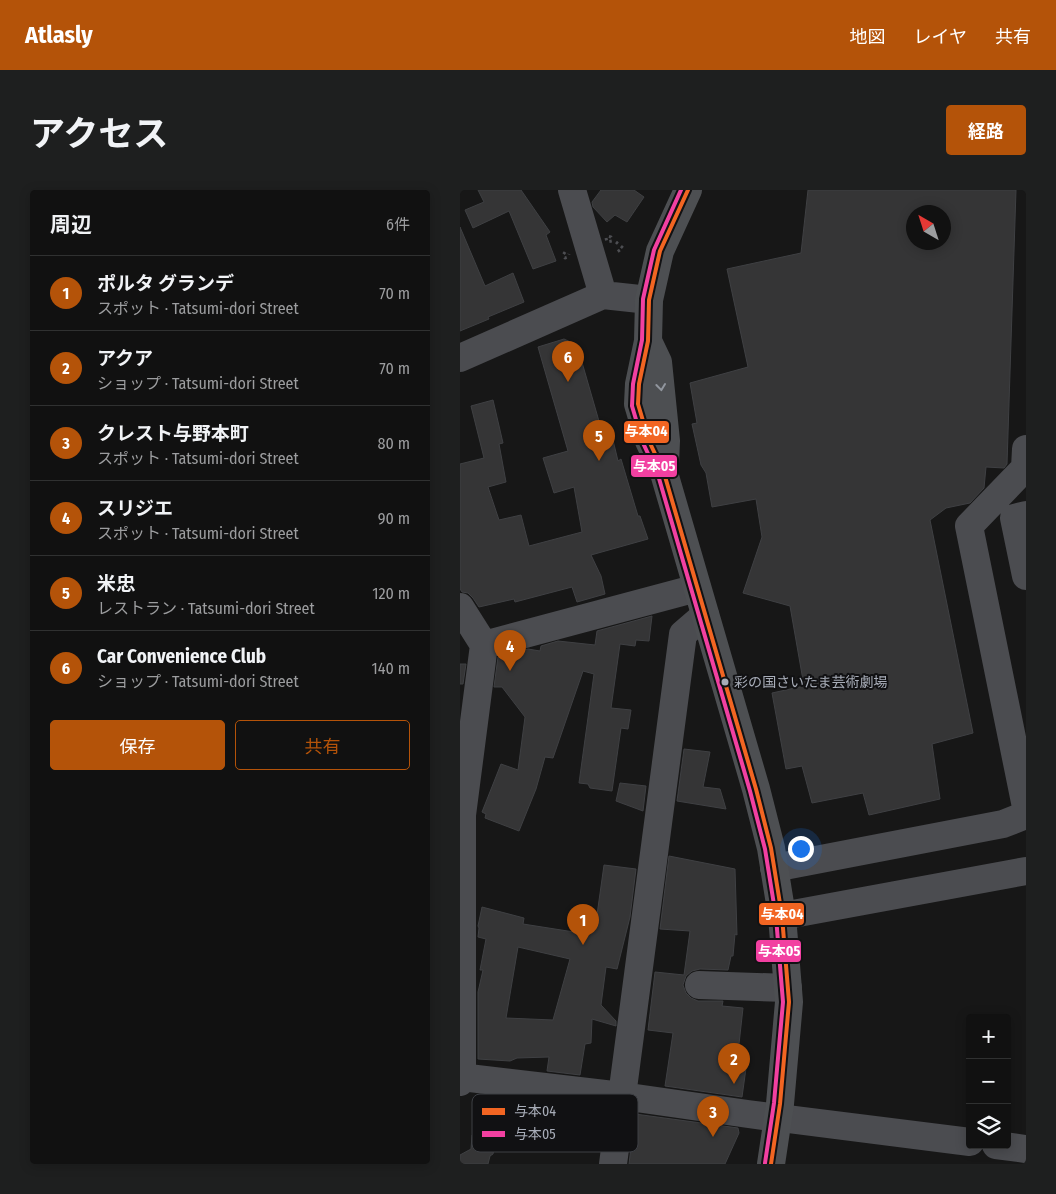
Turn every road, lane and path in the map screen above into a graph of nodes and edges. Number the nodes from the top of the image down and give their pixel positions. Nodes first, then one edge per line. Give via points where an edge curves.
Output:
1 (572, 190) edge
2 (688, 190) edge
3 (612, 239) dead end
4 (623, 248) dead end
5 (603, 295) junction
6 (649, 300) junction
7 (460, 358) edge
8 (1026, 449) edge
9 (1026, 515) edge
10 (1026, 576) edge
11 (698, 588) junction
12 (460, 607) edge
13 (705, 615) junction
14 (484, 645) junction
15 (467, 730) edge
16 (1026, 807) edge
17 (1026, 815) edge
18 (774, 868) junction
19 (1026, 872) edge
20 (782, 916) junction
21 (699, 985) dead end
22 (788, 988) junction
23 (461, 1079) edge
24 (603, 1094) edge
25 (622, 1094) edge
26 (638, 1098) edge
27 (777, 1117) junction
28 (966, 1141) edge
29 (1011, 1147) edge
30 (1026, 1149) edge
31 (771, 1164) edge

1 - 5 street
2 - 6 main road via 660,251
3 - 4 path
5 - 6 street
5 - 7 street
6 - 11 main road via 648,340 658,362 663,397 664,473
8 - 16 street via 1025,468 970,526
9 - 10 street via 1014,518
11 - 13 main road
11 - 14 street
12 - 14 street
13 - 18 main road via 756,790
13 - 25 street via 683,634
14 - 15 street
15 - 23 street via 462,815
17 - 18 street via 1002,824
18 - 20 main road
19 - 20 street
20 - 22 main road
21 - 22 street
22 - 27 main road
23 - 24 street
26 - 27 street
27 - 28 street
27 - 31 main road
29 - 30 street

